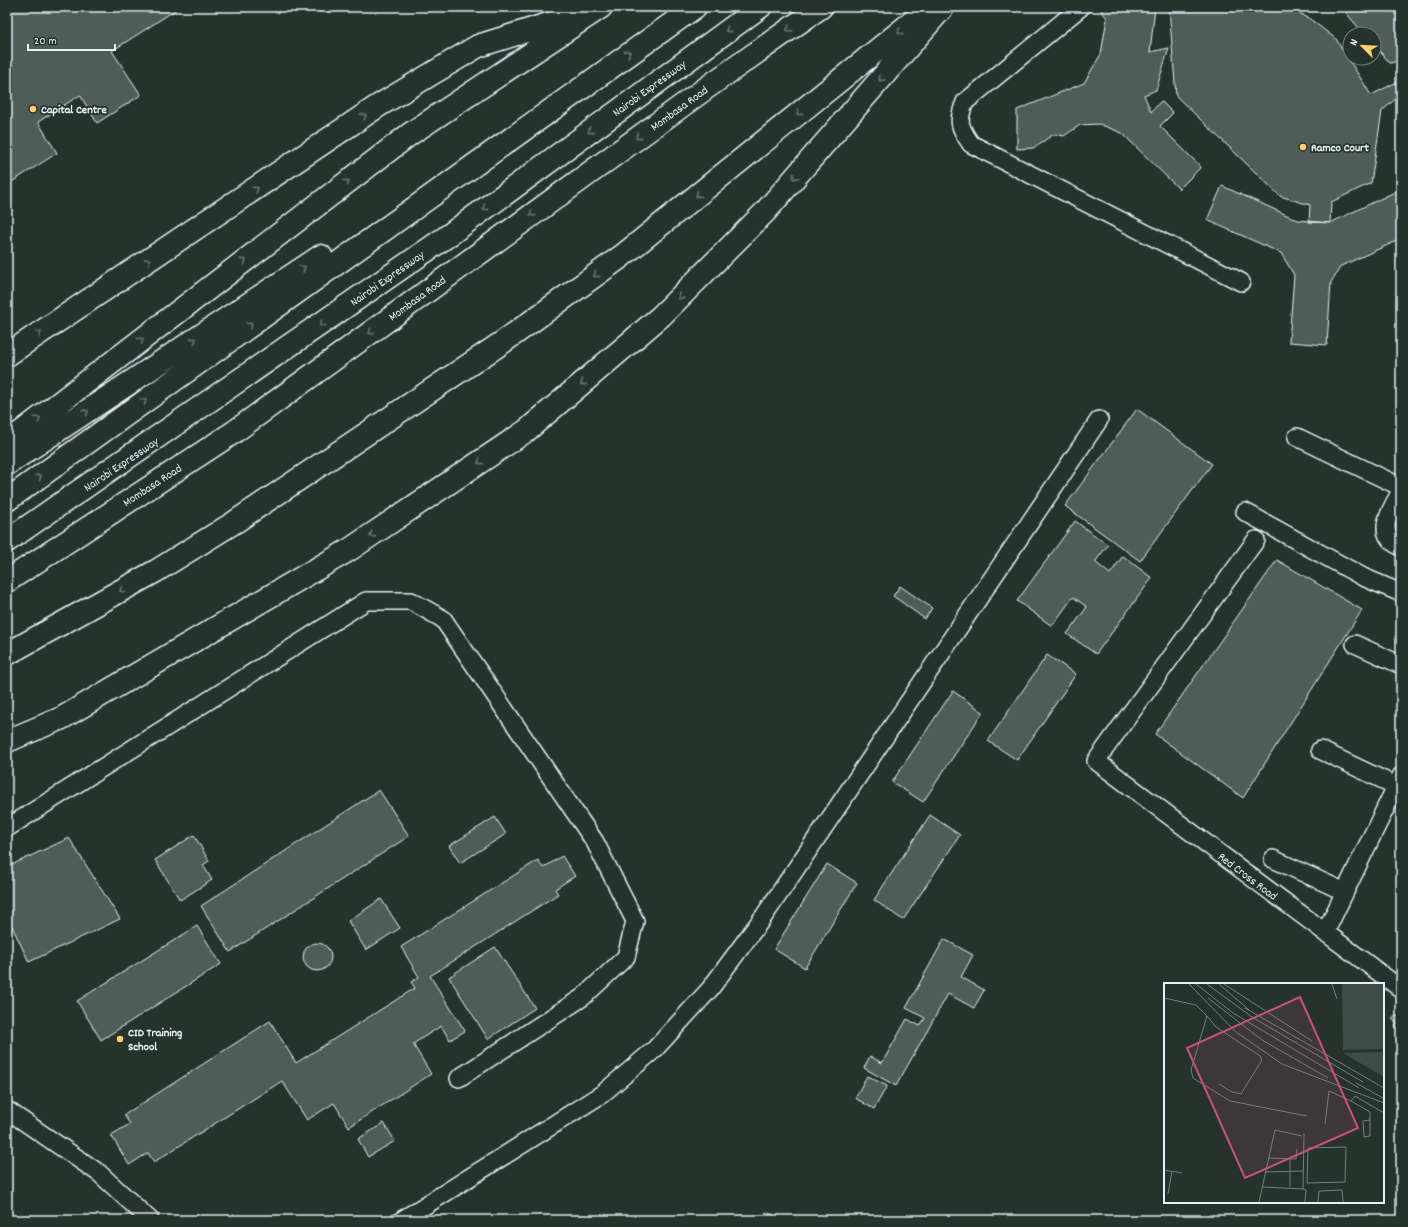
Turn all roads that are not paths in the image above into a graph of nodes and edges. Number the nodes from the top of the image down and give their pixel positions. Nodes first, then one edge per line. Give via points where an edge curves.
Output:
1 (695, 7) edge
2 (760, 7) edge
3 (821, 7) edge
4 (930, 7) edge
5 (943, 7) edge
6 (1081, 7) edge
7 (601, 8) edge
8 (605, 70) junction
9 (1241, 282) dead end
10 (7, 355) edge
11 (1099, 420) dead end
12 (1296, 437) dead end
13 (7, 443) edge
14 (7, 464) edge
15 (1401, 487) edge
16 (1401, 491) edge
17 (7, 500) edge
18 (1245, 512) dead end
19 (1256, 540) dead end
20 (7, 541) edge
21 (1401, 547) edge
22 (7, 581) edge
23 (1401, 593) edge
24 (1355, 644) dead end
25 (7, 654) edge
26 (1401, 665) edge
27 (7, 741) edge
28 (1320, 750) dead end
29 (1399, 781) edge
30 (7, 828) edge
31 (1273, 859) dead end
32 (1345, 892) junction
33 (1325, 933) junction
34 (1401, 989) edge
35 (460, 1078) dead end
36 (7, 1110) edge
37 (150, 1220) edge
38 (402, 1220) edge

8 -> 1 highway
2 -> 20 highway, Nairobi Expressway via 449,235
3 -> 22 highway, Mombasa Road via 234,432
4 -> 25 highway via 622,256 496,347 156,571
5 -> 27 highway via 765,212 661,316 526,431 349,550 62,718
6 - 9 lane via 965,102 959,116 961,131 971,144
10 -> 7 highway via 378,106 478,46
13 -> 7 highway via 410,134
14 -> 8 highway
17 -> 8 highway
11 - 38 lane via 764,916 710,989 655,1049 602,1094
12 - 15 lane
16 - 21 lane via 1386,522 1388,537
18 - 23 lane via 1363,577
19 - 33 lane, Red Cross Road via 1096,761
24 - 26 lane
28 - 29 lane
29 - 32 lane
30 - 35 lane via 366,601 411,601 443,619 595,842 635,922 626,957 583,998
31 - 32 lane
32 - 33 lane
33 - 34 lane, Red Cross Road
36 - 37 lane via 99,1173

